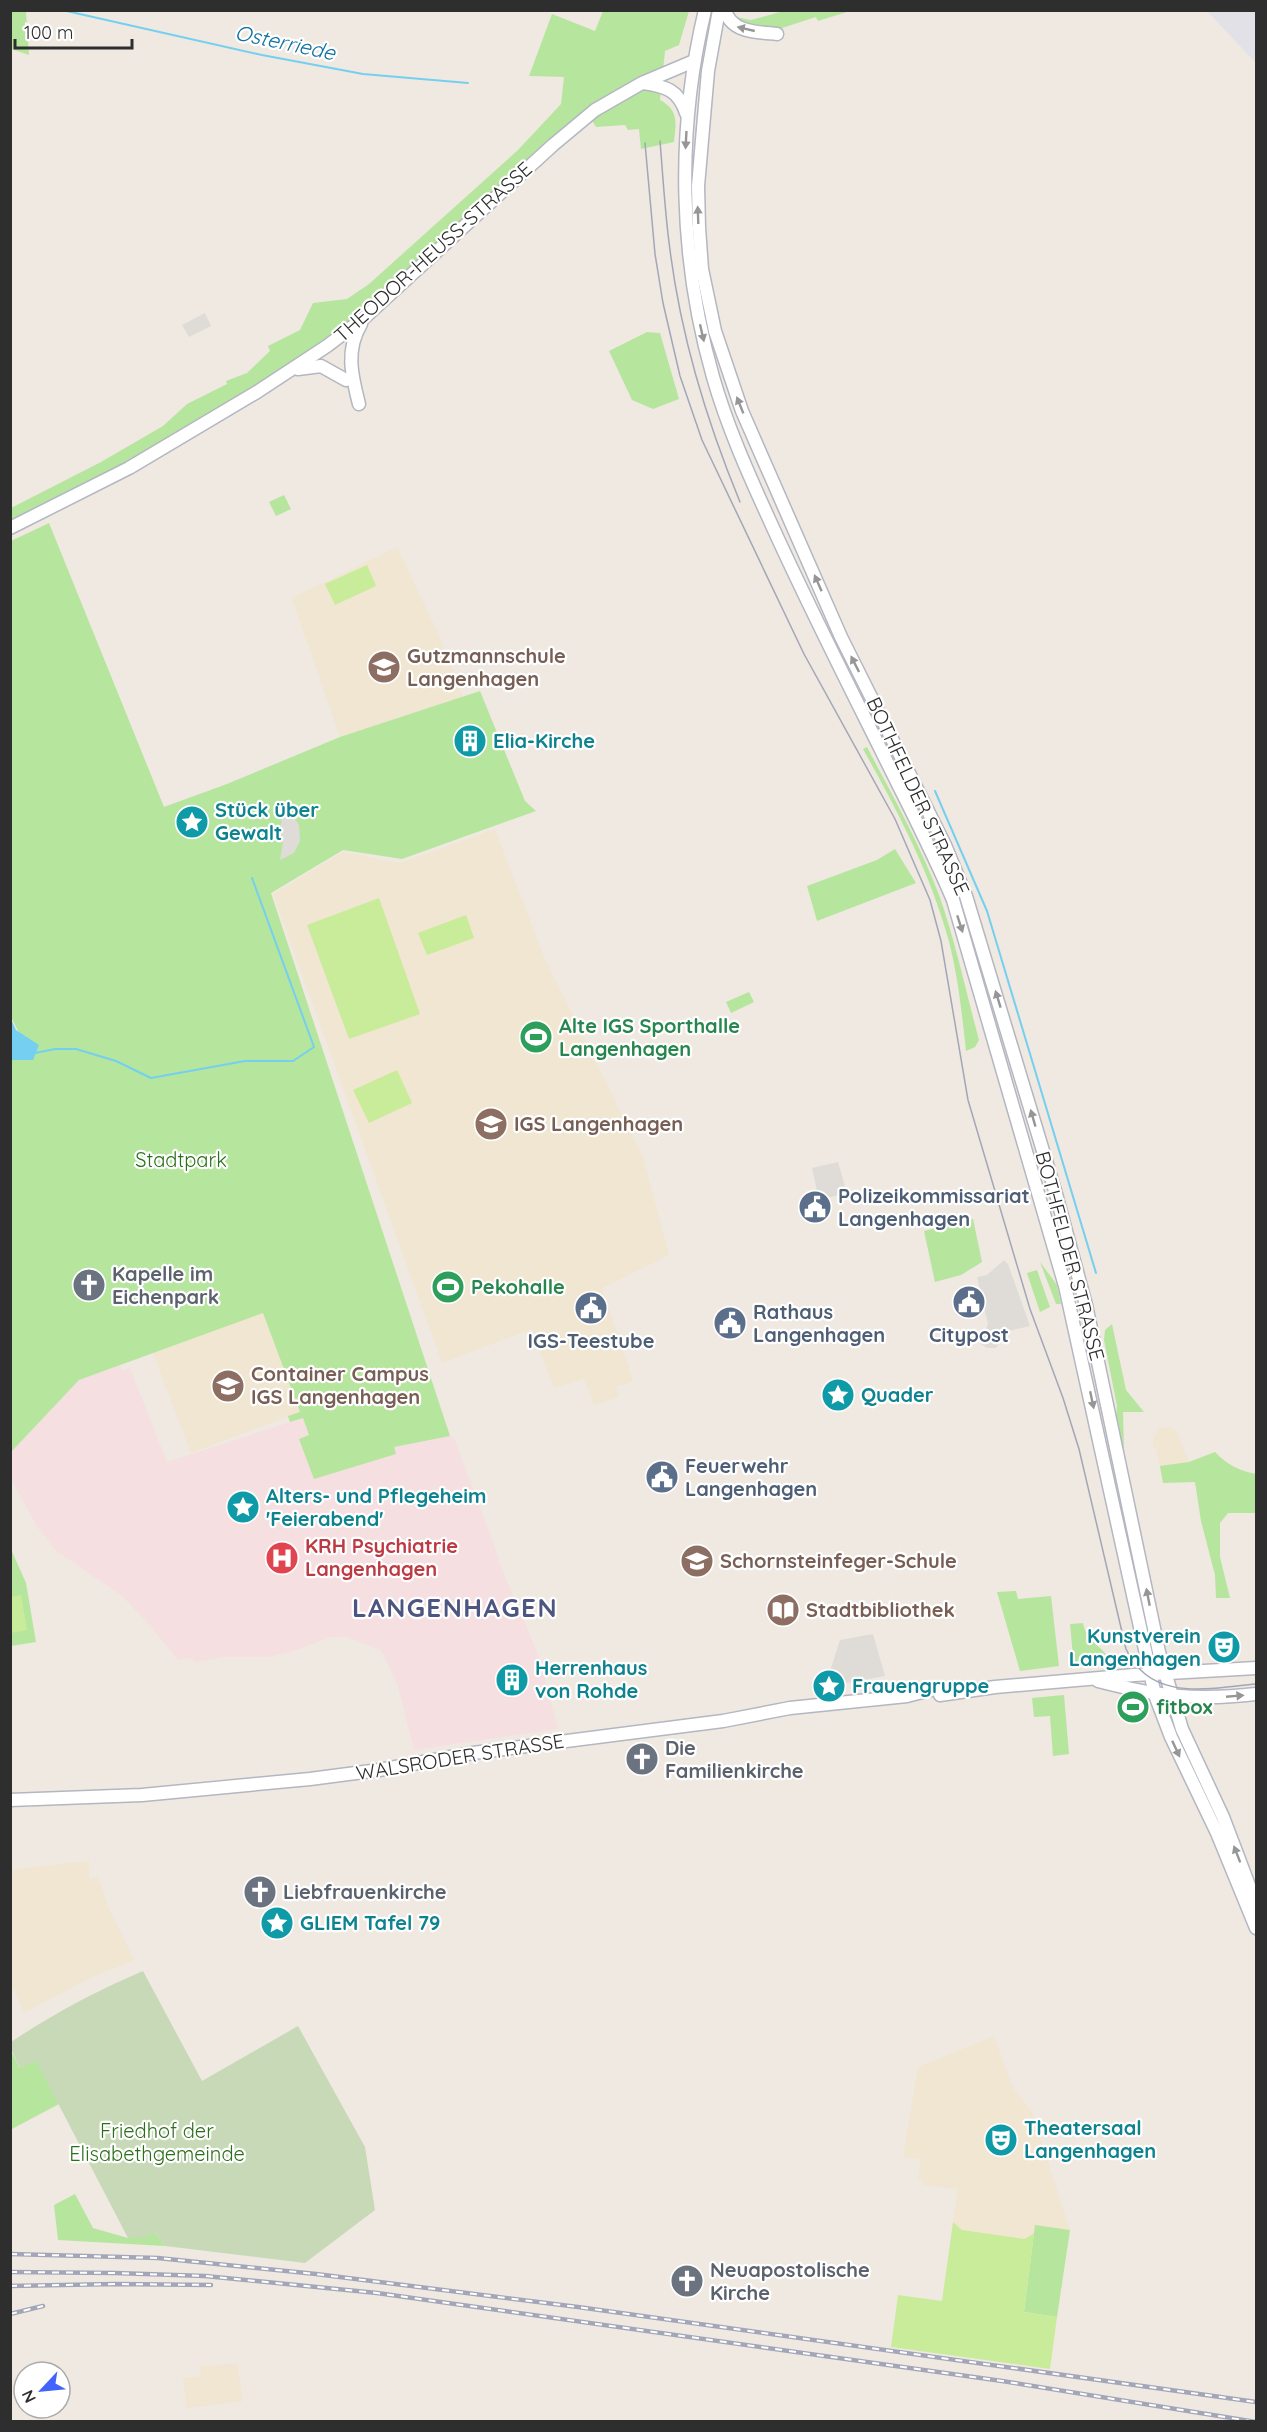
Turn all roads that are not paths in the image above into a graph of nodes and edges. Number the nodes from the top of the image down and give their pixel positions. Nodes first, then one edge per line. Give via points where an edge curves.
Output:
1 (705, 10) edge
2 (719, 10) edge
3 (725, 10) edge
4 (777, 34) dead end
5 (694, 61) junction
6 (642, 83) junction
7 (687, 117) junction
8 (364, 318) junction
9 (291, 370) junction
10 (346, 380) dead end
11 (359, 404) dead end
12 (10, 528) edge
13 (1257, 1668) edge
14 (1165, 1674) junction
15 (1149, 1675) junction
16 (1088, 1679) junction
17 (1257, 1694) edge
18 (1155, 1695) junction
19 (1171, 1697) junction
20 (10, 1800) edge
21 (1257, 1904) edge
22 (1257, 1928) edge

1 - 5 main road, BOTHFELDER STRASSE
14 -> 2 main road, BOTHFELDER STRASSE via 1086,1305 966,896 945,845 841,637 738,401 715,331 702,269 698,186 706,88
4 -> 3 main road via 736,27
5 - 6 main road, THEODOR-HEUSS-STRASSE
5 - 7 main road, BOTHFELDER STRASSE
6 - 7 main road via 672,90 681,100
6 - 8 main road, THEODOR-HEUSS-STRASSE via 608,101 576,126
7 -> 15 main road, BOTHFELDER STRASSE via 687,234 696,302 713,379 743,461 793,571 952,900 1065,1286
8 - 9 main road, THEODOR-HEUSS-STRASSE
8 - 11 main road via 352,342 350,359
9 - 10 main road via 321,366
9 - 12 main road, THEODOR-HEUSS-STRASSE via 129,468
13 - 14 main road, WALSRODER STRASSE
14 - 15 main road, WALSRODER STRASSE
14 - 19 main road, BOTHFELDER STRASSE
15 - 16 main road, WALSRODER STRASSE
15 - 18 main road, BOTHFELDER STRASSE
16 - 18 main road, WALSRODER STRASSE
16 - 20 main road, WALSRODER STRASSE via 945,1693 936,1689 310,1779 142,1795
19 -> 17 main road, WALSRODER STRASSE
18 - 19 main road, WALSRODER STRASSE
18 -> 22 main road, BOTHFELDER STRASSE
21 -> 19 main road, BOTHFELDER STRASSE

